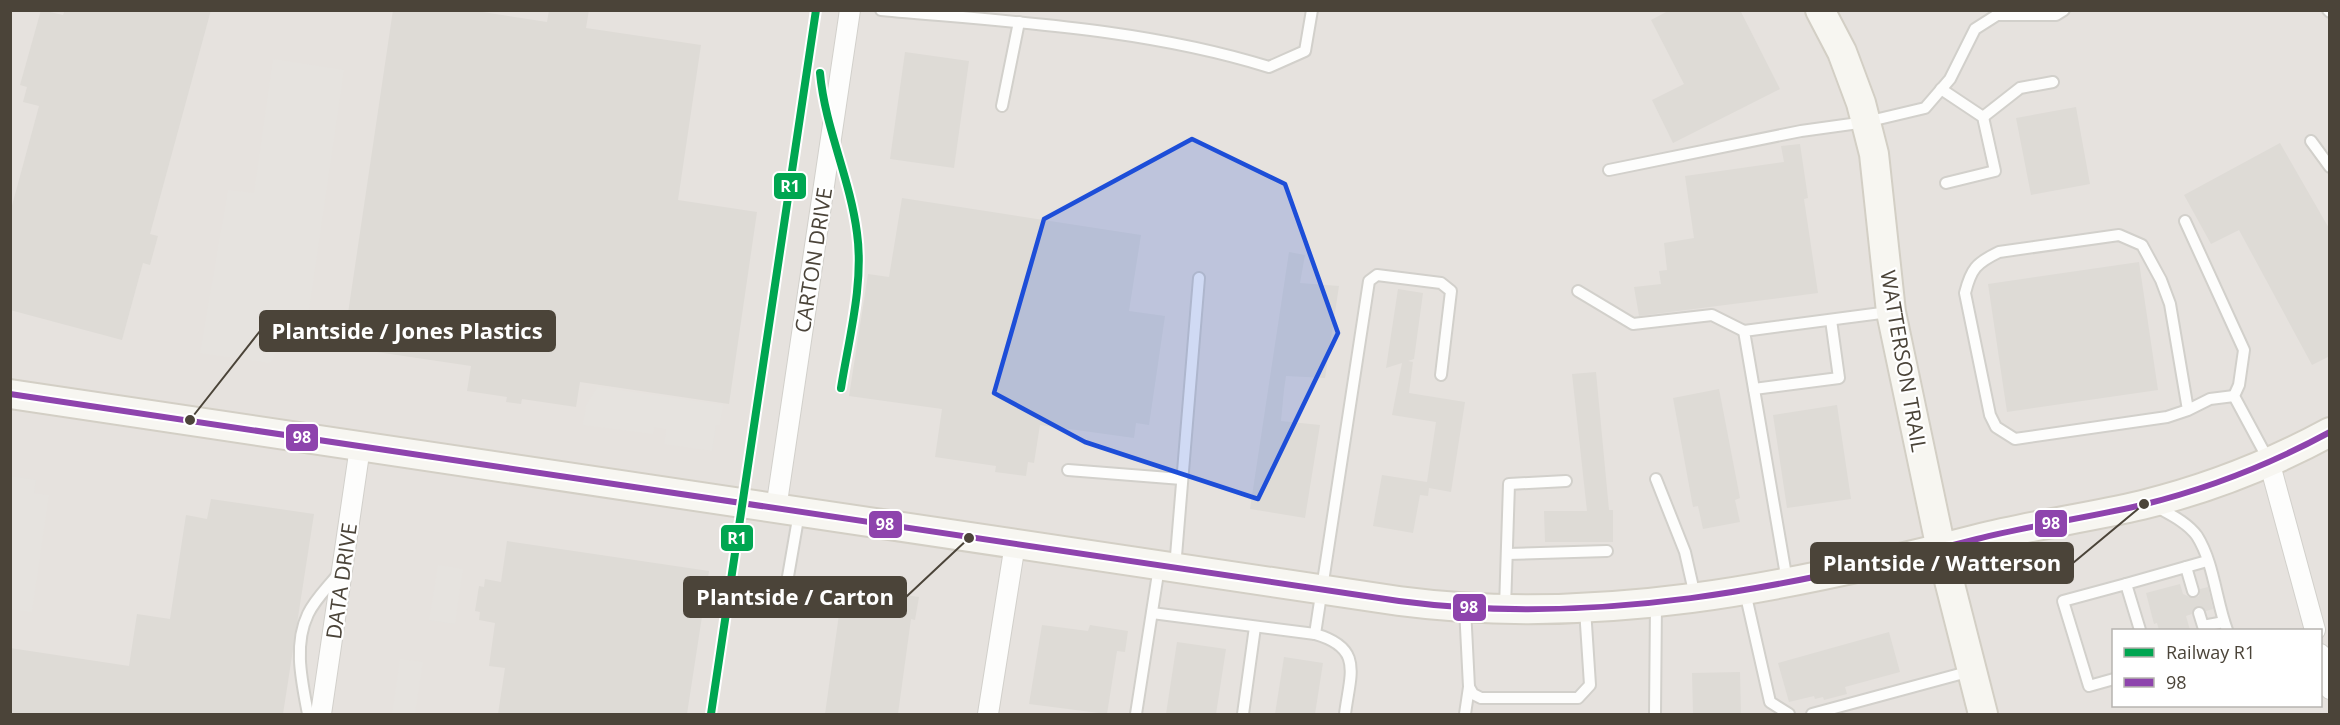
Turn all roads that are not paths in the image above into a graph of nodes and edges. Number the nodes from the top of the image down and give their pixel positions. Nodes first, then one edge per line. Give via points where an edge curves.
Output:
1 (850, 10) edge
2 (881, 10) edge
3 (1312, 10) edge
4 (1820, 10) edge
5 (2064, 10) edge
6 (913, 12) edge
7 (1019, 22) junction
8 (2053, 82) dead end
9 (1941, 88) junction
10 (1002, 106) dead end
11 (1983, 117) junction
12 (1866, 123) junction
13 (2311, 141) dead end
14 (2330, 167) edge
15 (1609, 170) dead end
16 (1946, 183) dead end
17 (2185, 221) dead end
18 (1199, 278) dead end
19 (1578, 291) dead end
20 (1891, 312) junction
21 (1831, 320) junction
22 (1744, 331) junction
23 (1441, 375) dead end
24 (1754, 389) junction
25 (10, 394) edge
26 (2234, 396) junction
27 (2188, 410) junction
28 (2330, 432) edge
29 (360, 447) junction
30 (2269, 461) junction
31 (1068, 470) dead end
32 (1182, 479) junction
33 (1656, 479) dead end
34 (1566, 481) dead end
35 (2150, 503) junction
36 (788, 511) junction
37 (1015, 544) junction
38 (1941, 549) junction
39 (1607, 551) dead end
40 (1507, 554) junction
41 (2207, 561) junction
42 (1167, 567) junction
43 (2186, 567) junction
44 (343, 568) junction
45 (1788, 584) junction
46 (2126, 584) junction
47 (1322, 590) junction
48 (2193, 591) dead end
49 (1745, 592) junction
50 (1696, 599) junction
51 (1656, 603) junction
52 (1584, 606) junction
53 (1465, 608) junction
54 (1505, 609) junction
55 (782, 610) dead end
56 (1152, 613) junction
57 (2199, 613) dead end
58 (2225, 626) edge
59 (1255, 627) junction
60 (2140, 629) edge
61 (2314, 629) edge
62 (1315, 634) junction
63 (2322, 661) edge
64 (1972, 671) junction
65 (2112, 680) edge
66 (1469, 687) junction
67 (2330, 688) edge
68 (308, 714) edge
69 (321, 714) edge
70 (988, 714) edge
71 (1136, 714) edge
72 (1243, 714) edge
73 (1344, 714) edge
74 (1465, 714) edge
75 (1654, 714) edge
76 (1789, 714) edge
77 (1812, 714) edge
78 (1983, 714) edge

1 - 36 street, CARTON DRIVE
2 - 6 lane
3 - 7 lane via 1305,51 1269,67 1218,51
4 - 12 street, WATTERSON TRAIL via 1842,52
5 - 9 lane via 2056,15 1997,15 1975,29 1950,79
6 - 7 lane
7 - 10 lane
8 - 11 lane via 2020,88
9 - 11 lane
9 - 12 lane via 1925,108
11 - 16 lane via 1995,171
12 - 15 lane via 1801,131
12 - 20 street, WATTERSON TRAIL via 1874,154
13 - 14 lane
17 - 26 lane via 2244,350
18 - 32 lane
19 - 22 lane via 1633,324 1712,315
20 - 21 lane
20 - 38 street, WATTERSON TRAIL
21 - 22 lane
21 - 24 lane via 1839,378
22 - 24 lane
23 - 47 lane via 1451,291 1441,283 1377,275 1369,281
24 - 45 lane
25 - 29 street
26 - 27 lane via 2210,399
26 - 30 lane
27 - 27 lane via 2167,417 2015,439 2004,434 1990,415 1965,293 1970,273 1999,252 2119,236 2142,245 2170,304
28 - 30 street
29 - 36 street
29 - 44 street, DATA DRIVE
30 - 35 street
30 - 61 street
31 - 32 lane
32 - 42 lane
33 - 50 lane via 1685,552
34 - 40 lane via 1509,484
35 - 38 street
35 - 41 lane via 2196,536
36 - 37 street
36 - 55 lane
37 - 42 street
37 - 70 street
38 - 45 street
38 - 64 street, WATTERSON TRAIL
39 - 40 lane
40 - 54 lane
41 - 43 lane
41 - 58 lane
42 - 47 street
42 - 56 lane
43 - 46 lane
43 - 48 lane
44 - 68 lane via 309,612 303,627 300,663
44 - 69 street, DATA DRIVE
45 - 49 street
46 - 60 lane
46 - 65 lane via 2063,601 2089,686
47 - 53 street
47 - 62 lane
49 - 50 street
49 - 76 lane via 1770,702
50 - 51 street
51 - 52 street
51 - 75 lane
52 - 54 street
52 - 66 lane via 1590,685 1578,698 1481,698
53 - 54 street
53 - 66 lane
56 - 59 lane
56 - 71 lane
57 - 58 lane via 2203,626
59 - 62 lane
59 - 72 lane
62 - 73 lane via 1334,639 1345,648 1351,664
63 - 67 street
64 - 77 lane
64 - 78 street, WATTERSON TRAIL
66 - 74 lane

